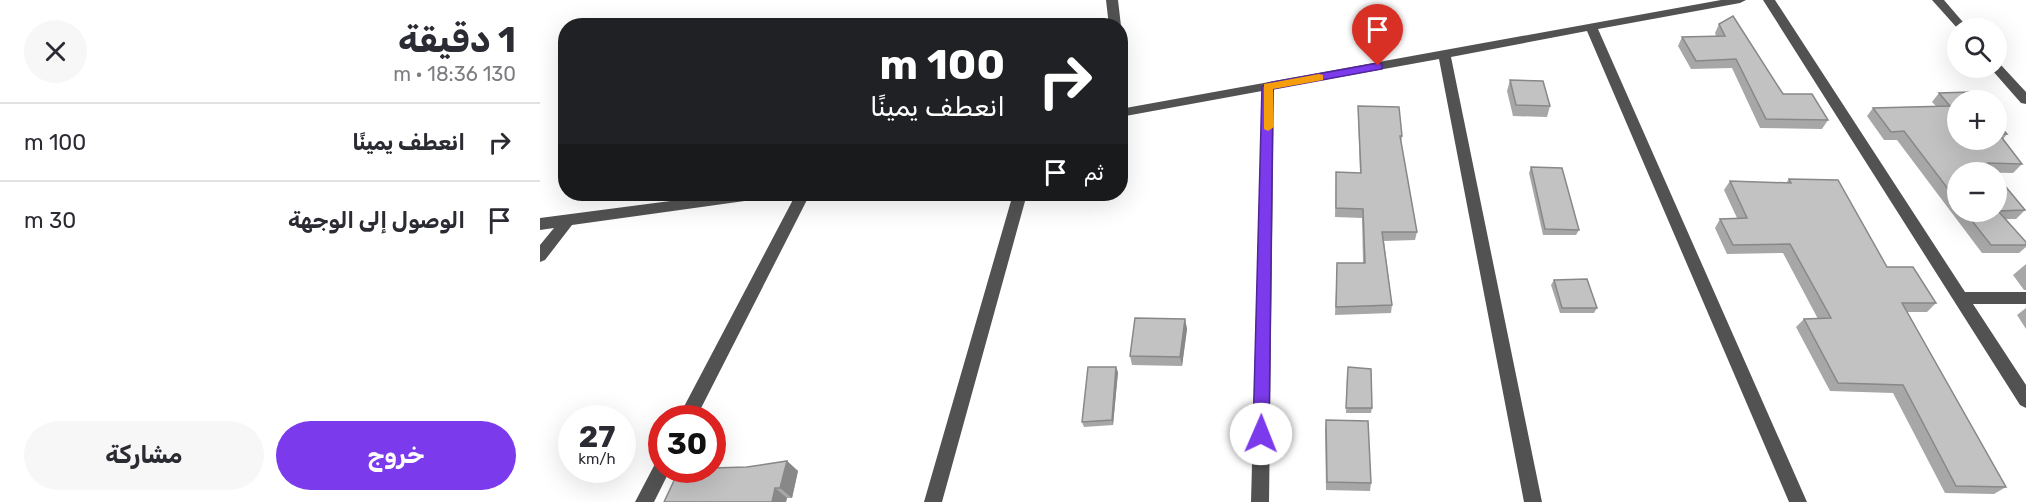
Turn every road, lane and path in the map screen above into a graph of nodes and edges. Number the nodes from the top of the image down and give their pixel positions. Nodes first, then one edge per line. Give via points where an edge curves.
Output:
1 (1112, 0) edge
2 (1740, 0) edge
3 (1769, 0) edge
4 (1938, 0) edge
5 (1114, 18) edge
6 (1954, 18) edge
7 (1591, 27) junction
8 (1444, 54) junction
9 (2006, 78) edge
10 (1268, 87) junction
11 (2026, 100) edge
12 (1128, 112) edge
13 (709, 201) edge
14 (799, 201) edge
15 (1018, 201) edge
16 (567, 221) junction
17 (540, 224) edge
18 (540, 256) edge
19 (1960, 298) junction
20 (2026, 298) edge
21 (2026, 400) edge
22 (694, 405) edge
23 (654, 483) edge
24 (644, 502) edge
25 (933, 502) edge
26 (1260, 502) edge
27 (1533, 502) edge
28 (1798, 502) edge

1 - 5 street
2 - 7 street
3 - 19 street
4 - 6 street
7 - 8 street
7 - 28 street
8 - 10 street
8 - 27 street
9 - 11 street
10 - 12 street
10 - 26 street
13 - 16 street
14 - 22 street
15 - 25 street
16 - 17 street
16 - 18 street
19 - 20 street
19 - 21 street
23 - 24 street

